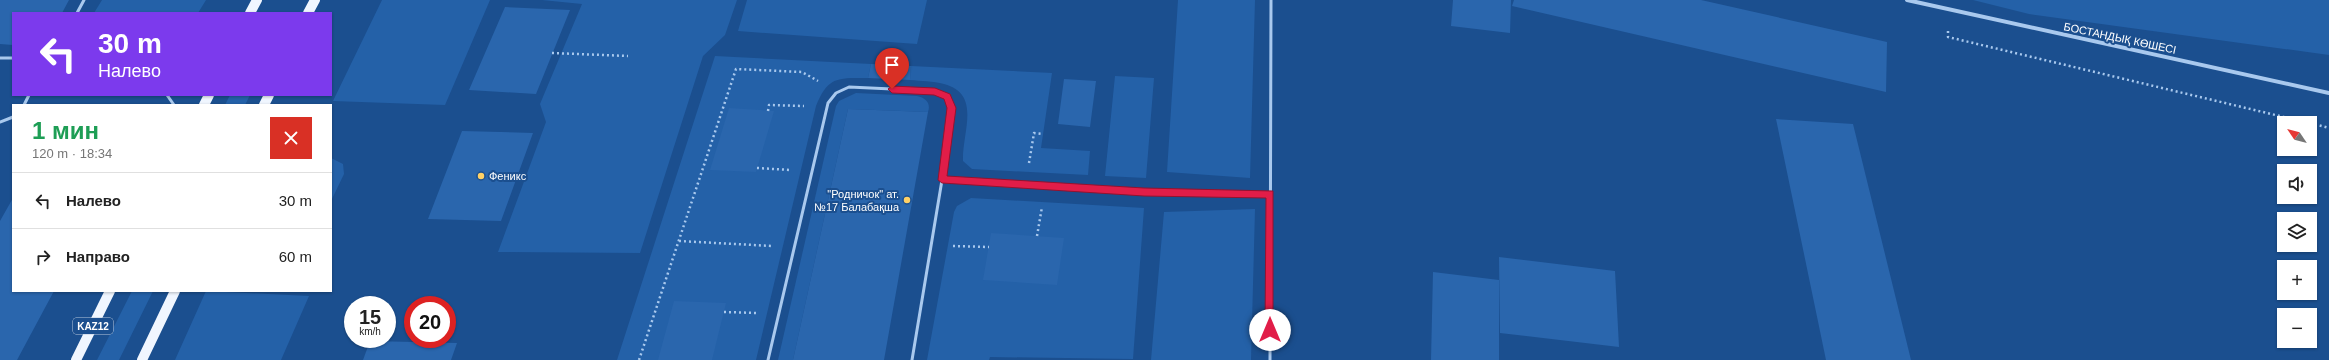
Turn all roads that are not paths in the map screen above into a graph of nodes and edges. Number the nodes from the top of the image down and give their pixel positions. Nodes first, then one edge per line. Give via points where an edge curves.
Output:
1 (84, 0) edge
2 (257, 0) edge
3 (315, 0) edge
4 (1271, 0) edge
5 (1907, 0) edge
6 (78, 12) edge
7 (251, 12) edge
8 (309, 12) edge
9 (0, 58) edge
10 (12, 58) edge
11 (2329, 93) edge
12 (12, 117) edge
13 (0, 122) edge
14 (942, 180) junction
15 (1270, 194) junction
16 (110, 292) edge
17 (175, 292) edge
18 (76, 360) edge
19 (142, 360) edge
20 (768, 360) edge
21 (912, 360) edge
22 (1270, 360) edge

1 - 6 lane
2 - 7 main road
3 - 8 main road
4 - 15 lane
5 - 11 street, БОСТАНДЫҚ КӨШЕСІ
9 - 10 lane
12 - 13 lane
14 - 15 lane via 1144,192
14 - 20 lane via 952,108 947,97 935,91 849,87 836,93 828,107
14 - 21 lane
15 - 22 lane
16 - 18 main road, KAZ12
17 - 19 main road

